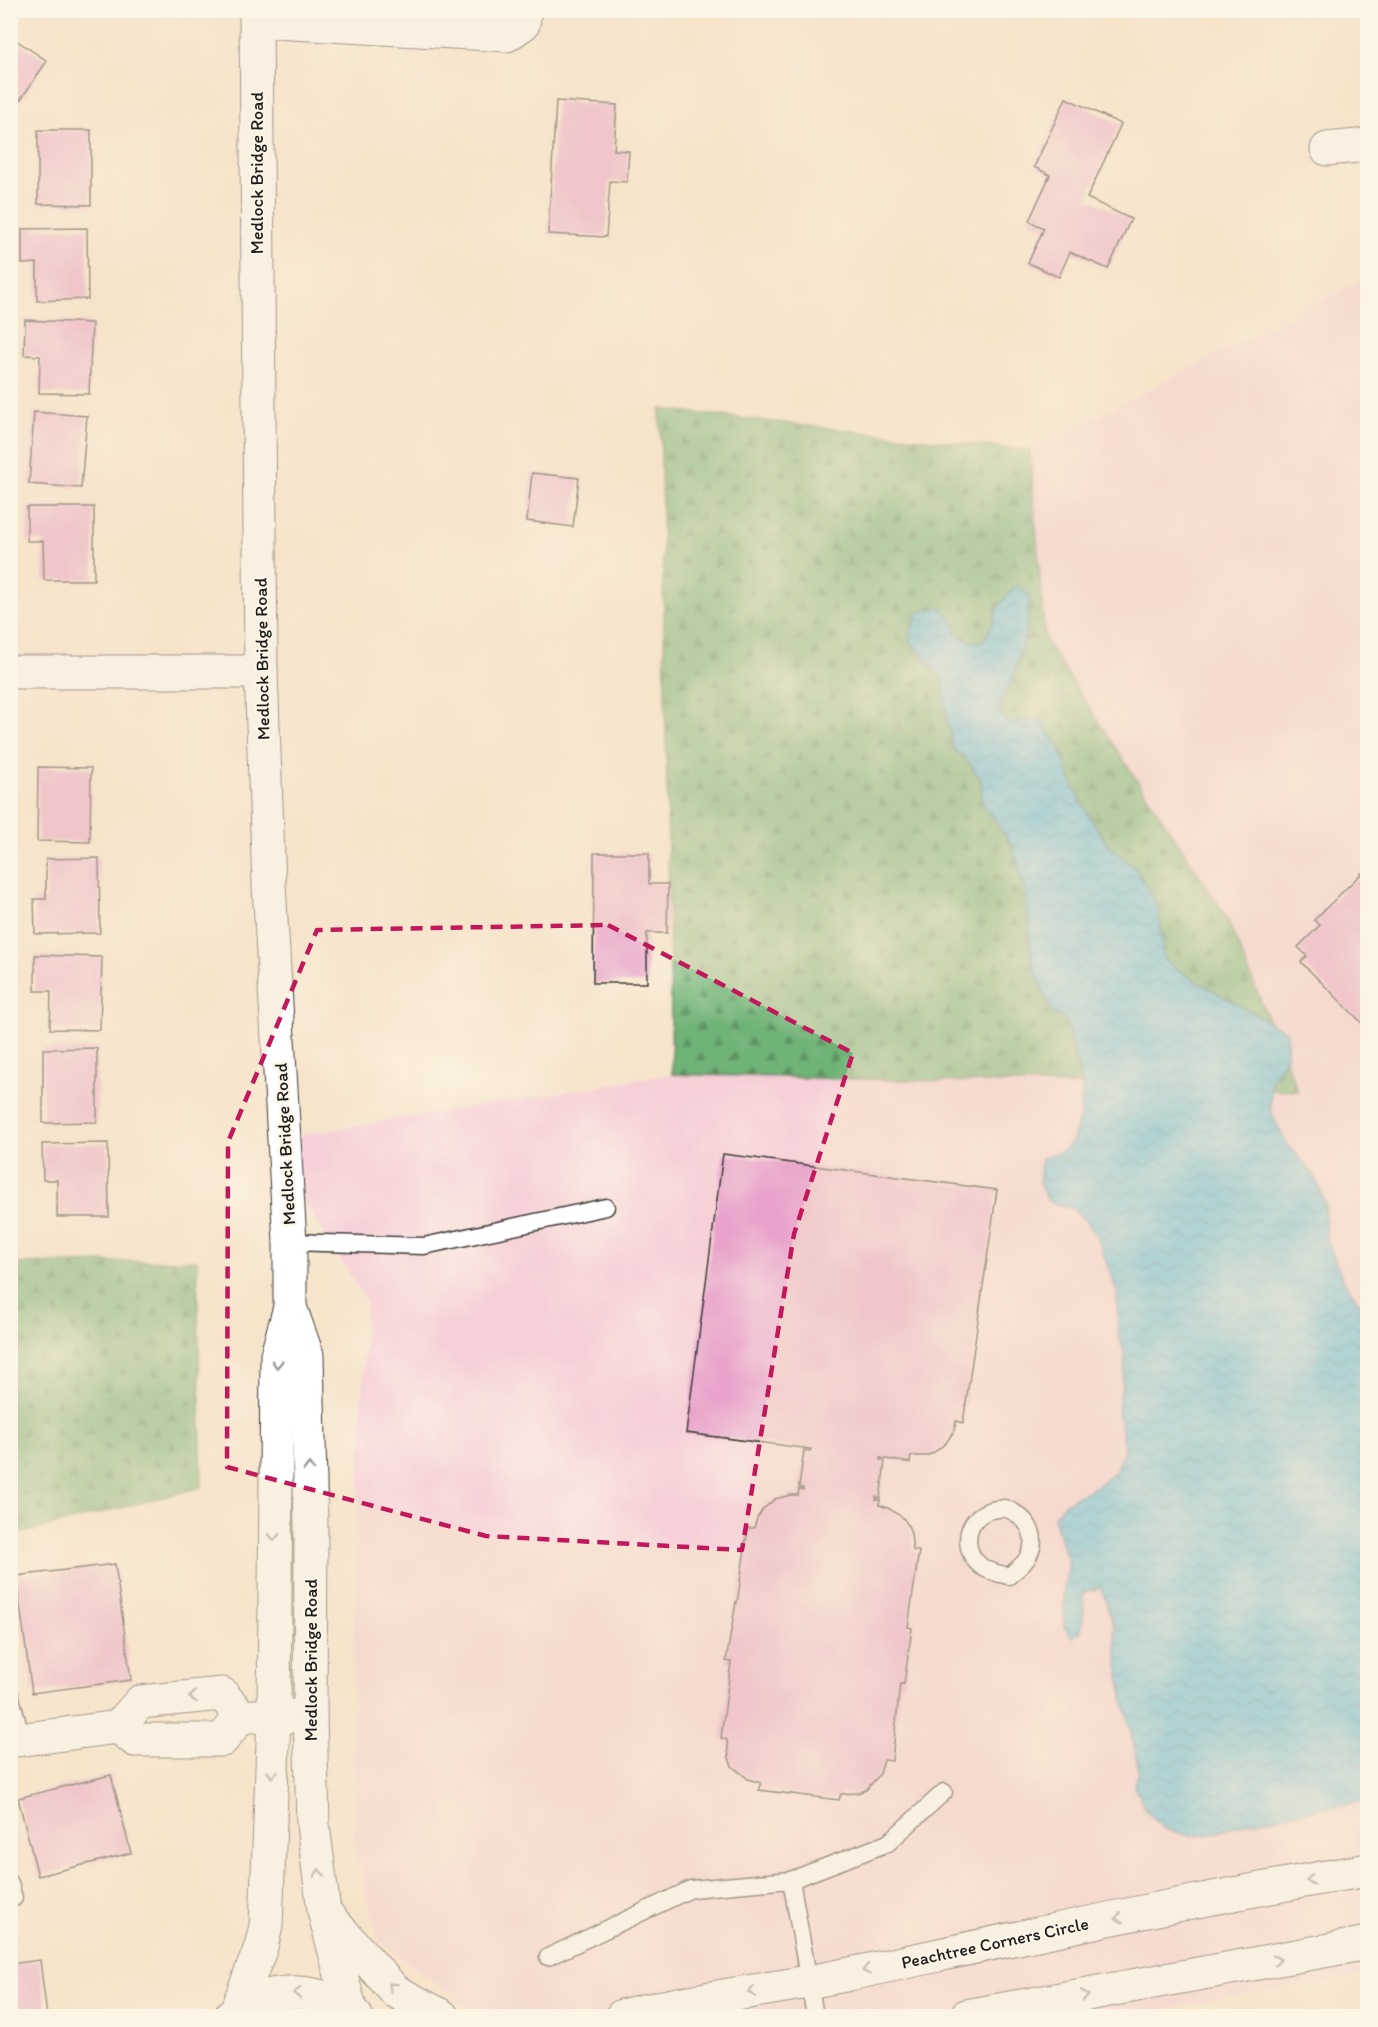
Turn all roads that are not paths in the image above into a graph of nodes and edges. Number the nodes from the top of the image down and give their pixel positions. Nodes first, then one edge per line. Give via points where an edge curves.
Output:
1 (525, 10) edge
2 (256, 16) edge
3 (421, 20) edge
4 (1368, 144) edge
5 (1327, 149) dead end
6 (10, 672) edge
7 (261, 672) junction
8 (606, 1207) dead end
9 (290, 1242) junction
10 (290, 1307) junction
11 (10, 1694) edge
12 (241, 1716) junction
13 (274, 1716) junction
14 (310, 1716) junction
15 (118, 1727) junction
16 (16, 1741) edge
17 (944, 1791) dead end
18 (1368, 1869) edge
19 (791, 1880) junction
20 (10, 1883) edge
21 (10, 1899) edge
22 (324, 1911) junction
23 (1368, 1944) edge
24 (548, 1957) dead end
25 (810, 1982) junction
26 (233, 2013) edge
27 (353, 2014) edge
28 (442, 2016) edge
29 (622, 2016) edge
30 (815, 2016) edge
31 (966, 2016) edge

1 - 3 main road via 523,24 507,35
2 - 3 main road
2 - 7 main road, Medlock Bridge Road
4 - 5 main road
6 - 7 main road
7 - 9 main road, Medlock Bridge Road
8 - 9 lane via 424,1246
9 - 10 main road, Medlock Bridge Road
10 -> 13 main road, Medlock Bridge Road via 276,1355
14 -> 10 main road, Medlock Bridge Road via 307,1355
11 - 16 lane
12 - 13 main road
12 - 15 main road via 222,1740 135,1740
12 -> 15 main road via 222,1694 140,1702
13 - 14 main road
13 -> 26 main road, Medlock Bridge Road via 266,1926
22 -> 14 main road, Medlock Bridge Road via 313,1825
15 - 16 main road
17 - 19 lane via 888,1843
18 -> 25 main road, Peachtree Corners Circle
19 - 24 lane via 691,1889
19 - 25 lane
20 - 21 lane via 14,1898
22 - 27 main road, Medlock Bridge Road
28 -> 22 main road via 395,1991
31 -> 23 main road
25 -> 29 main road, Peachtree Corners Circle
25 - 30 lane
27 -> 26 main road, Medlock Bridge Road via 330,2000 307,1993 259,1998

